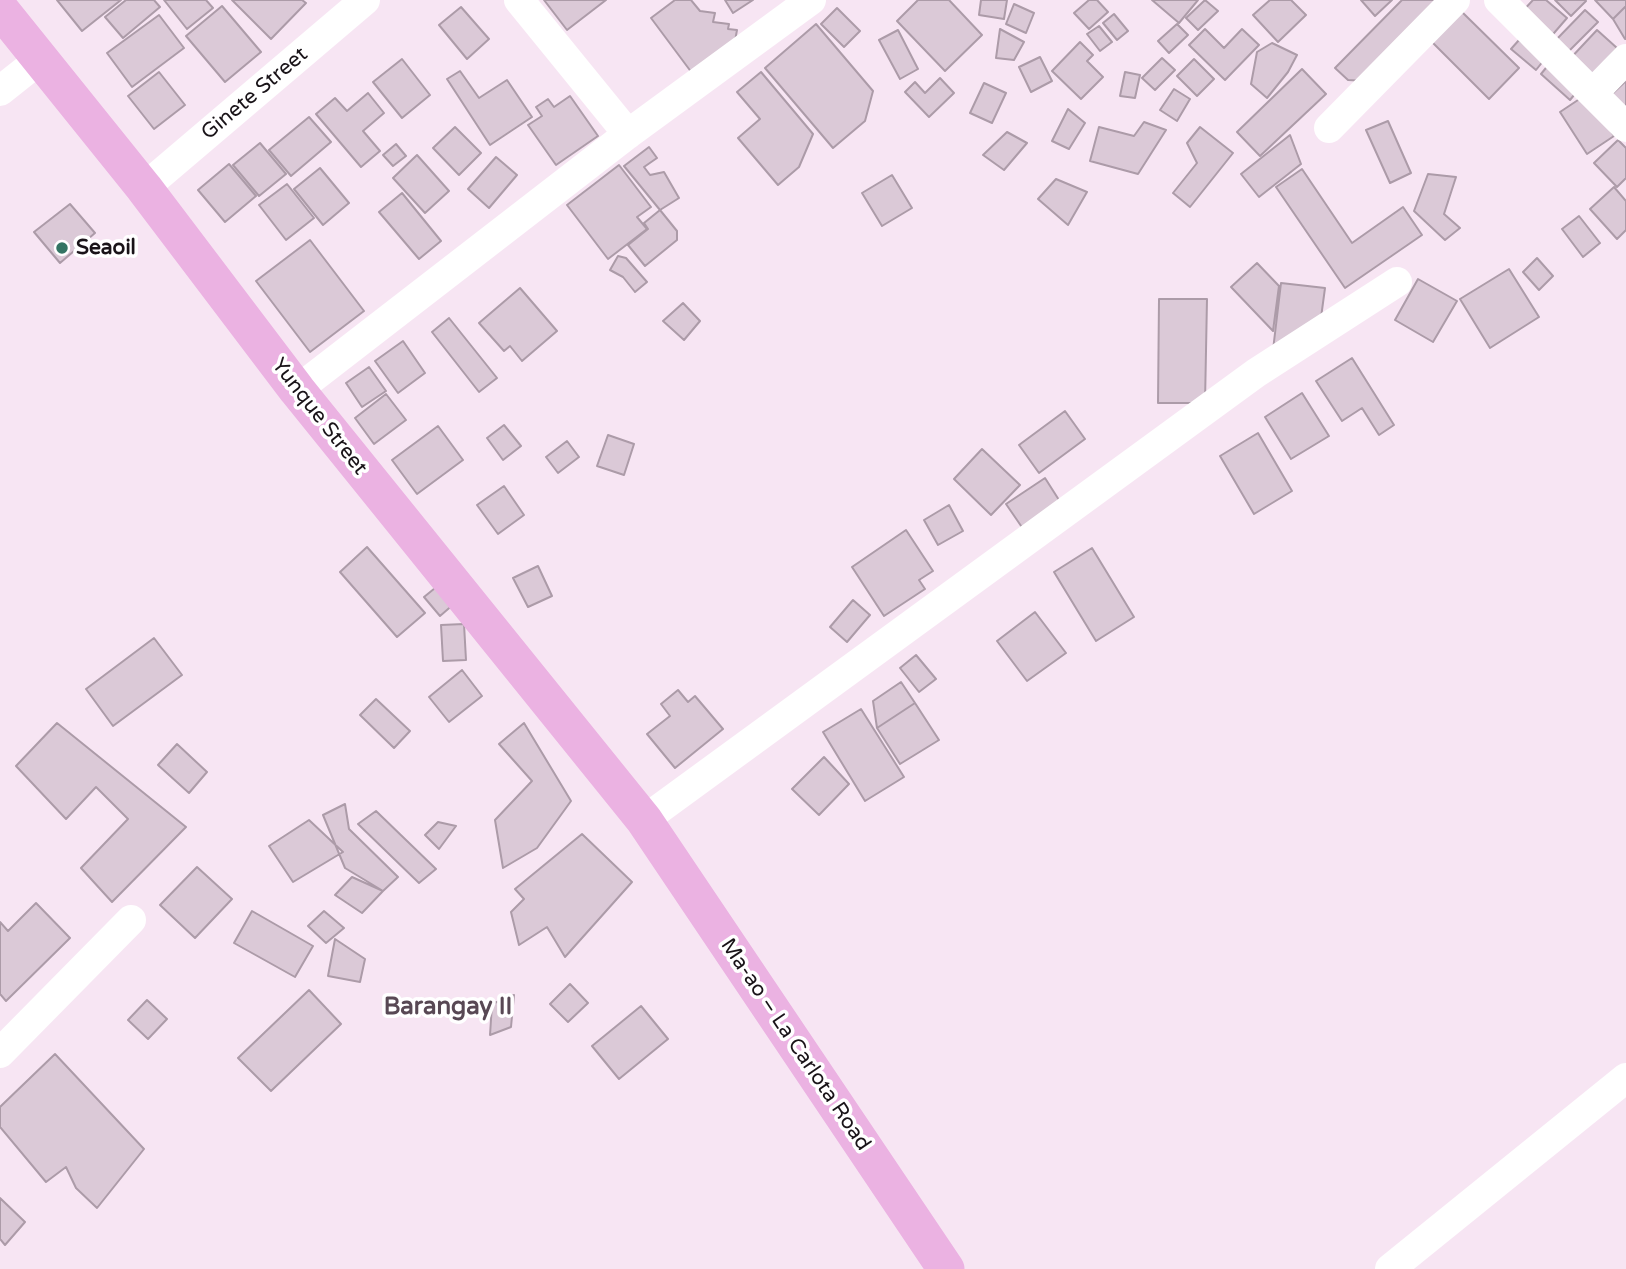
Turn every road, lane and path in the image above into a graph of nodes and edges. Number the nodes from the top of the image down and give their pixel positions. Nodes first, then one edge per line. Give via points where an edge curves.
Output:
1 (365, 0) edge
2 (519, 0) edge
3 (811, 0) edge
4 (1455, 0) edge
5 (1499, 0) edge
6 (0, 9) edge
7 (1626, 59) edge
8 (39, 60) junction
9 (0, 90) edge
10 (1594, 92) junction
11 (1626, 127) edge
12 (1329, 128) dead end
13 (628, 134) junction
14 (144, 188) junction
15 (1397, 282) dead end
16 (297, 390) junction
17 (644, 820) junction
18 (131, 920) dead end
19 (0, 1053) edge
20 (1626, 1078) edge
21 (946, 1269) edge
22 (1390, 1269) edge

1 - 14 street, Ginete Street
2 - 13 street
3 - 13 street
4 - 12 street
5 - 10 street
6 - 8 main road, Yunque Street
7 - 10 street
8 - 9 street
8 - 14 main road, Yunque Street
10 - 11 street
13 - 16 street
14 - 16 main road, Yunque Street
15 - 17 street via 1256,373
16 - 17 main road, Yunque Street
17 - 21 main road, Ma-ao – La Carlota Road
18 - 19 street
20 - 22 street

